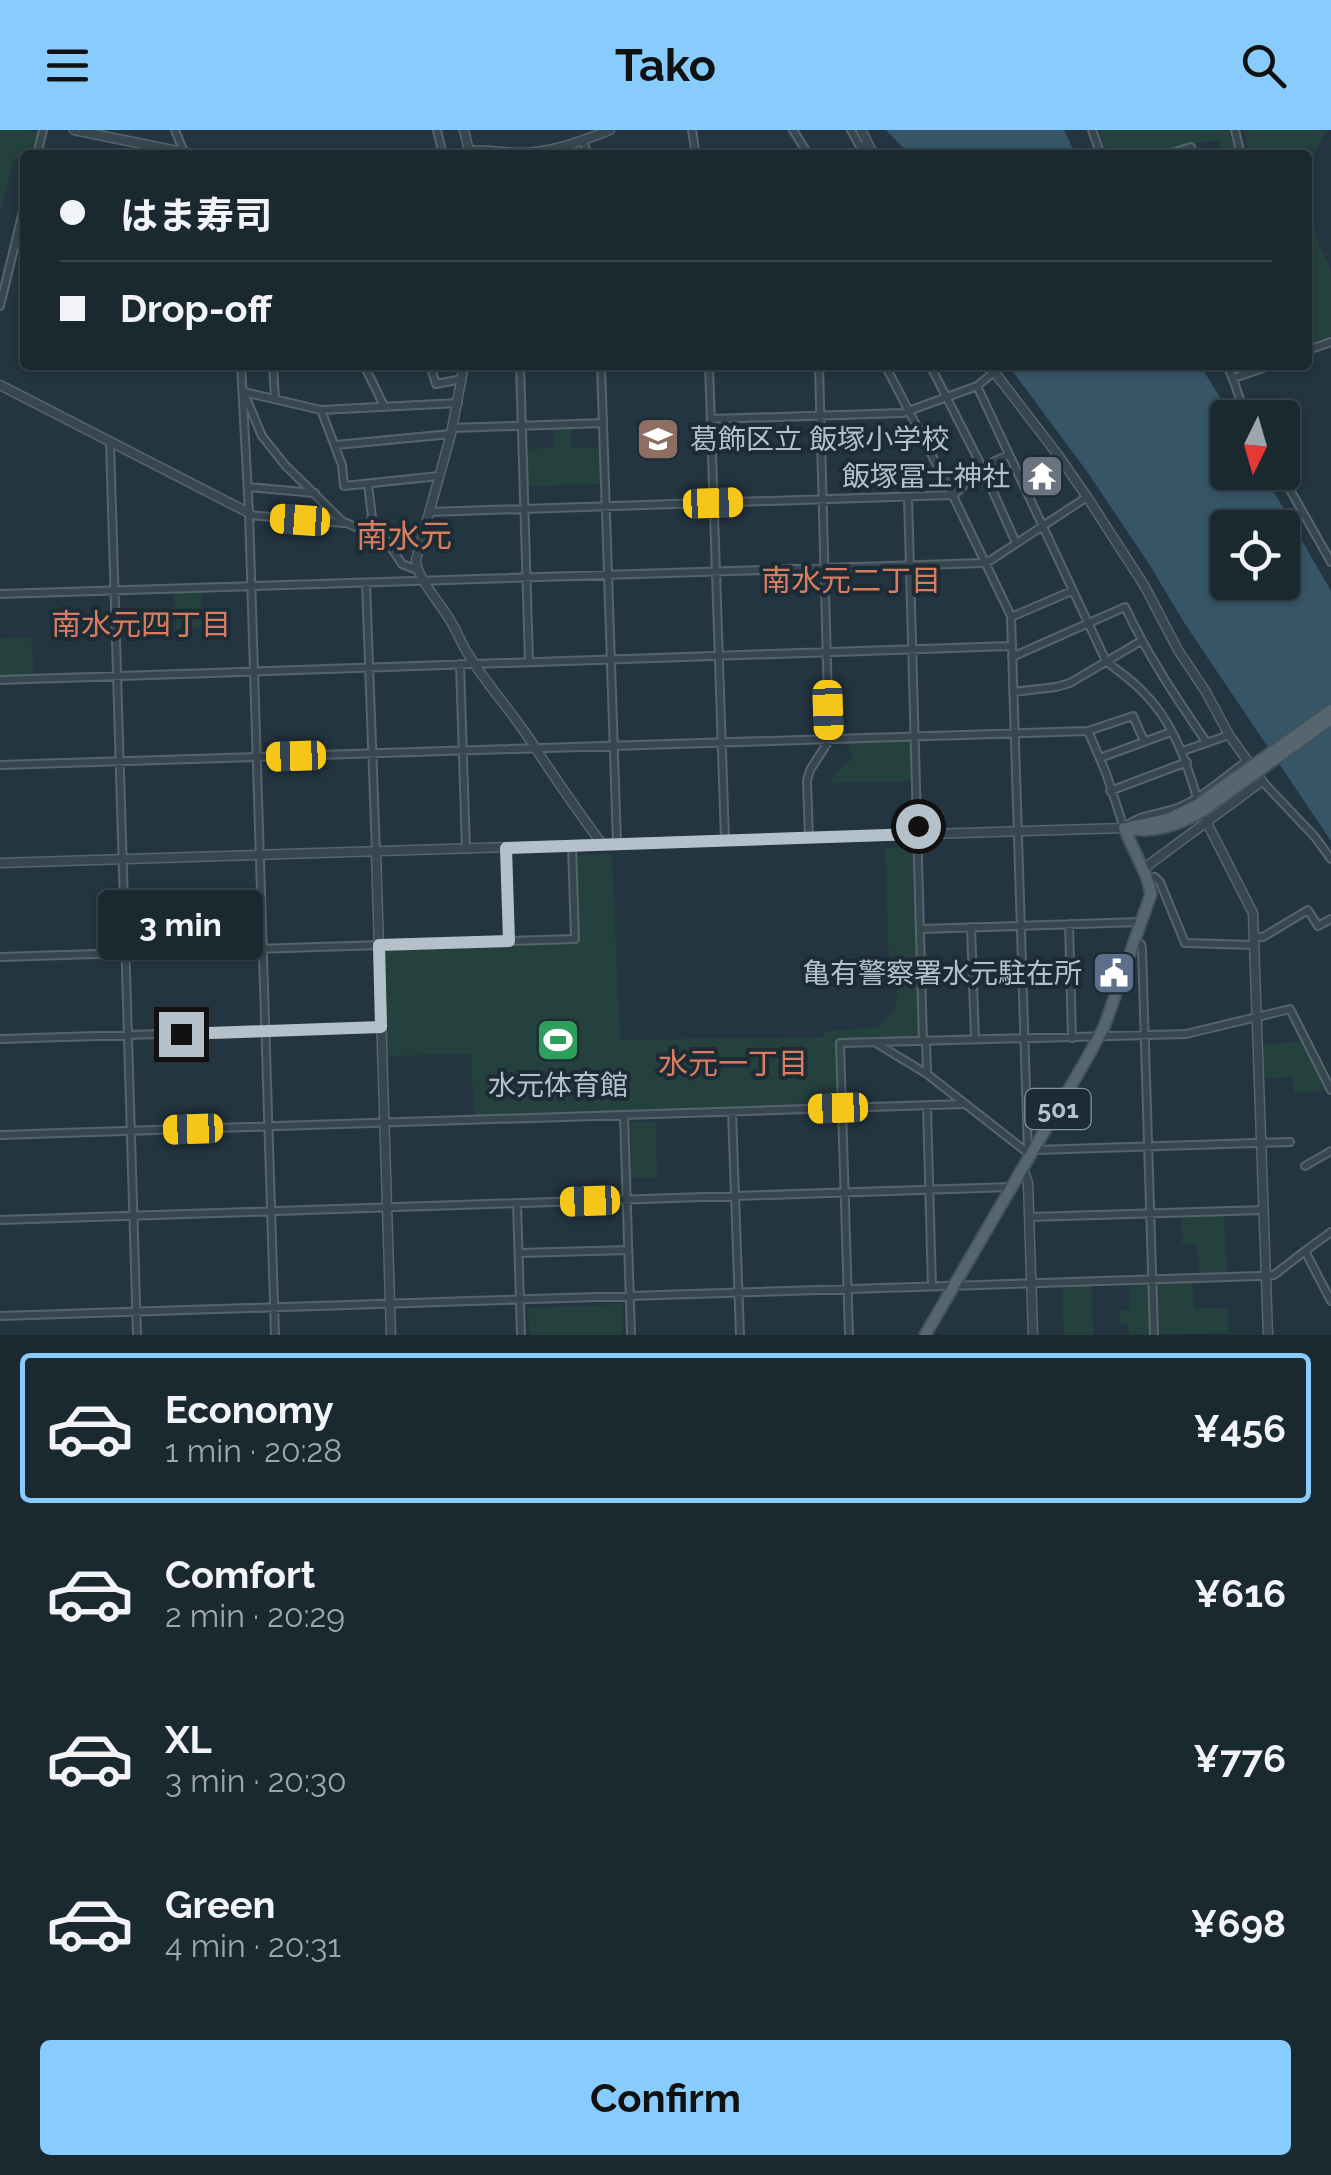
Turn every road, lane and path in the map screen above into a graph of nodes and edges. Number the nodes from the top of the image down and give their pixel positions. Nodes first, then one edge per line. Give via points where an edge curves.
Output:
1 (74, 130) edge
2 (610, 130) edge
3 (793, 130) edge
4 (852, 130) edge
5 (583, 141) junction
6 (805, 149) dead end
7 (166, 150) edge
8 (543, 150) edge
9 (586, 150) edge
10 (870, 150) edge
11 (20, 224) edge
12 (0, 306) edge
13 (242, 370) edge
14 (272, 370) edge
15 (366, 370) edge
16 (432, 370) edge
17 (463, 370) edge
18 (520, 370) edge
19 (601, 370) edge
20 (709, 370) edge
21 (819, 370) edge
22 (887, 370) edge
23 (933, 370) edge
24 (991, 370) edge
25 (993, 370) edge
26 (1229, 370) edge
27 (1257, 370) edge
28 (462, 378) junction
29 (1234, 378) junction
30 (0, 385) edge
31 (977, 386) junction
32 (244, 392) junction
33 (947, 397) junction
34 (275, 399) junction
35 (1240, 400) edge
36 (458, 403) junction
37 (384, 406) junction
38 (322, 410) junction
39 (908, 412) junction
40 (820, 416) junction
41 (710, 419) junction
42 (603, 423) junction
43 (522, 425) junction
44 (452, 431) junction
45 (110, 442) junction
46 (336, 445) junction
47 (1008, 454) junction
48 (982, 467) junction
49 (439, 476) junction
50 (368, 484) junction
51 (248, 487) junction
52 (1290, 490) edge
53 (316, 493) junction
54 (953, 495) junction
55 (908, 496) junction
56 (1087, 496) junction
57 (822, 499) junction
58 (713, 503) junction
59 (606, 506) junction
60 (524, 509) junction
61 (429, 512) junction
62 (249, 514) junction
63 (350, 524) junction
64 (1042, 526) junction
65 (366, 530) junction
66 (1016, 544) junction
67 (1331, 562) edge
68 (984, 563) junction
69 (910, 565) junction
70 (824, 568) junction
71 (416, 570) junction
72 (716, 572) junction
73 (608, 576) junction
74 (526, 578) junction
75 (425, 581) junction
76 (366, 583) junction
77 (252, 586) junction
78 (114, 590) junction
79 (1072, 591) junction
80 (0, 594) edge
81 (1010, 617) junction
82 (1087, 624) junction
83 (1141, 641) junction
84 (1012, 646) junction
85 (913, 650) junction
86 (827, 652) junction
87 (718, 656) junction
88 (1012, 657) junction
89 (611, 659) junction
90 (529, 661) junction
91 (1106, 661) junction
92 (460, 664) junction
93 (475, 664) junction
94 (368, 667) junction
95 (254, 671) junction
96 (117, 676) junction
97 (0, 680) edge
98 (1012, 692) junction
99 (1331, 710) edge
100 (1331, 719) edge
101 (1088, 731) junction
102 (1171, 732) junction
103 (1014, 733) junction
104 (916, 736) junction
105 (1229, 736) junction
106 (830, 738) junction
107 (1144, 741) junction
108 (722, 742) junction
109 (1207, 743) junction
110 (614, 745) junction
111 (536, 748) junction
112 (463, 750) junction
113 (1182, 751) junction
114 (371, 753) junction
115 (256, 757) junction
116 (1100, 758) junction
117 (120, 761) junction
118 (1247, 761) junction
119 (1187, 762) junction
120 (0, 765) edge
121 (1262, 781) junction
122 (1110, 791) junction
123 (1202, 808) junction
124 (1124, 828) junction
125 (1017, 830) junction
126 (916, 834) junction
127 (809, 838) junction
128 (725, 840) junction
129 (602, 844) junction
130 (617, 844) junction
131 (572, 845) junction
132 (506, 848) junction
133 (466, 849) junction
134 (376, 852) junction
135 (260, 855) junction
136 (123, 859) junction
137 (1331, 859) edge
138 (0, 863) edge
139 (1145, 873) junction
140 (1331, 919) edge
141 (1142, 922) junction
142 (1069, 924) junction
143 (1020, 925) junction
144 (971, 927) junction
145 (920, 929) junction
146 (509, 941) junction
147 (1254, 941) junction
148 (1138, 943) junction
149 (379, 945) junction
150 (263, 949) junction
151 (125, 954) junction
152 (0, 958) edge
153 (1258, 1017) junction
154 (381, 1027) junction
155 (266, 1031) junction
156 (128, 1035) junction
157 (1145, 1035) junction
158 (1099, 1036) junction
159 (1024, 1038) junction
160 (1072, 1038) junction
161 (975, 1039) junction
162 (0, 1040) edge
163 (924, 1041) junction
164 (876, 1043) junction
165 (927, 1074) junction
166 (1331, 1090) edge
167 (964, 1104) junction
168 (927, 1106) junction
169 (842, 1108) junction
170 (732, 1112) junction
171 (624, 1116) junction
172 (384, 1123) junction
173 (268, 1127) junction
174 (130, 1131) junction
175 (0, 1136) edge
176 (1290, 1142) dead end
177 (1262, 1143) junction
178 (1148, 1146) junction
179 (1331, 1150) edge
180 (1031, 1152) junction
181 (1305, 1166) dead end
182 (1023, 1168) junction
183 (1011, 1187) junction
184 (929, 1190) junction
185 (845, 1192) junction
186 (736, 1196) junction
187 (627, 1200) junction
188 (516, 1203) junction
189 (387, 1208) junction
190 (1264, 1210) junction
191 (271, 1211) junction
192 (1150, 1214) junction
193 (133, 1215) junction
194 (1029, 1217) junction
195 (0, 1220) edge
196 (1331, 1232) edge
197 (628, 1250) junction
198 (1305, 1251) junction
199 (519, 1253) junction
200 (1266, 1276) junction
201 (1152, 1280) junction
202 (1031, 1283) junction
203 (955, 1286) junction
204 (932, 1287) junction
205 (848, 1290) junction
206 (739, 1292) junction
207 (630, 1296) junction
208 (520, 1300) junction
209 (1331, 1301) edge
210 (390, 1304) junction
211 (274, 1307) junction
212 (136, 1312) junction
213 (0, 1316) edge
214 (930, 1333) edge
215 (137, 1335) edge
216 (275, 1335) edge
217 (391, 1335) edge
218 (521, 1335) edge
219 (631, 1335) edge
220 (740, 1335) edge
221 (849, 1335) edge
222 (1033, 1335) edge
223 (1154, 1335) edge
224 (1268, 1335) edge

1 - 7 street
2 - 5 street
3 - 6 street
4 - 10 street
5 - 8 street
5 - 9 street
11 - 12 street
13 - 32 street
14 - 34 street
15 - 37 street
16 - 28 street via 436,384
17 - 28 street
18 - 43 street
19 - 42 street
20 - 41 street
21 - 40 street
22 - 39 street
23 - 33 street
24 - 31 street
25 - 56 street
26 - 29 street
27 - 29 street
28 - 36 street
29 - 35 street
30 - 45 street
31 - 33 street
31 - 47 street
32 - 34 street
32 - 51 street
32 - 53 street via 262,436
33 - 39 street
33 - 48 street
34 - 38 street
36 - 37 street
36 - 44 street
37 - 38 street
38 - 46 street
39 - 40 street
39 - 54 street
40 - 41 street
40 - 57 street
41 - 58 street
42 - 43 street
42 - 59 street
43 - 44 street
43 - 60 street
44 - 46 street
44 - 49 street
45 - 62 street
45 - 78 street
46 - 50 street via 344,486
47 - 48 street
47 - 64 street
48 - 54 street
48 - 66 street
49 - 50 street
49 - 61 street
50 - 65 street via 372,518
51 - 53 street
51 - 62 street
52 - 67 street
53 - 63 street
54 - 55 street
54 - 68 street
55 - 57 street
55 - 69 street
56 - 64 street
56 - 105 street
57 - 58 street
57 - 70 street
58 - 59 street
58 - 72 street
59 - 60 street
59 - 73 street
60 - 61 street
60 - 74 street
61 - 71 street
62 - 63 street
62 - 77 street
63 - 65 street
64 - 66 street
64 - 79 street
65 - 71 street
66 - 68 street
68 - 69 street
68 - 81 street
69 - 70 street
69 - 85 street
70 - 72 street
70 - 86 street
71 - 75 street
72 - 73 street
72 - 87 street
73 - 74 street
73 - 89 street
74 - 75 street
74 - 90 street
75 - 76 street
75 - 93 street
76 - 77 street
76 - 94 street
77 - 78 street
77 - 95 street
78 - 80 street
78 - 96 street
79 - 81 street
79 - 82 street
81 - 84 street
82 - 83 street via 1125,608
82 - 88 street
82 - 91 street
83 - 91 street
83 - 109 street
84 - 85 street
84 - 88 street
85 - 86 street
85 - 104 street
86 - 87 street
86 - 106 street
87 - 89 street
87 - 108 street
88 - 98 street
89 - 90 street
89 - 110 street
90 - 93 street
91 - 98 street via 1070,683
91 - 102 street via 1144,692
92 - 93 street
92 - 94 street
92 - 112 street
93 - 111 street
94 - 95 street
94 - 114 street
95 - 96 street
95 - 115 street
96 - 97 street
96 - 117 street
98 - 103 street
99 - 123 main road, bridge
100 - 123 main road, bridge
101 - 103 street
101 - 107 street via 1134,716
101 - 116 street
102 - 107 street
102 - 113 street
103 - 104 street
103 - 125 street
104 - 106 street
104 - 126 street
105 - 109 street
105 - 118 street
106 - 108 street
106 - 127 street via 807,781
107 - 116 street
108 - 110 street
108 - 128 street
109 - 113 street
110 - 111 street
110 - 130 street
111 - 112 street
111 - 129 street
112 - 114 street
112 - 133 street
113 - 119 street
114 - 115 street
114 - 134 street
115 - 117 street
115 - 135 street
116 - 122 street
117 - 120 street
117 - 136 street
118 - 121 street
118 - 123 street
119 - 122 street
119 - 123 street
121 - 123 street
121 - 137 street
122 - 124 street
123 - 124 main road via 1160,829
123 - 139 street
123 - 147 street via 1250,905
124 - 125 street
124 - 139 main road
125 - 126 street
125 - 143 street
126 - 127 street
126 - 145 street
127 - 128 street
128 - 130 street
129 - 130 street
129 - 131 street
131 - 132 street
131 - 146 street via 575,939
132 - 133 street
132 - 146 street
133 - 134 street
134 - 135 street
134 - 149 street
135 - 136 street
135 - 150 street
136 - 138 street
136 - 151 street
139 - 141 main road, 501 via 1150,898
139 - 147 street via 1160,882 1185,943
140 - 147 street via 1318,926 1308,910
141 - 142 street
141 - 148 main road, 501
142 - 143 street
142 - 160 street
143 - 144 street
143 - 159 street
144 - 145 street
144 - 161 street
145 - 163 street
146 - 149 street
147 - 153 street
148 - 157 street
148 - 158 main road, 501
149 - 150 street
149 - 154 street
150 - 151 street
150 - 155 street
151 - 152 street
151 - 156 street
153 - 157 street via 1186,1034
153 - 166 street via 1290,1009
153 - 177 street
154 - 155 street
154 - 172 street
155 - 156 street
155 - 173 street
156 - 162 street
156 - 174 street
157 - 158 street
157 - 178 street
158 - 160 street
158 - 180 main road, 501
159 - 160 street
159 - 161 street
159 - 180 street
161 - 163 street
163 - 164 street
163 - 165 street
164 - 165 street
164 - 169 street via 840,1044
165 - 167 street
167 - 168 street
167 - 180 street
168 - 169 street
168 - 184 street
169 - 170 street
169 - 185 street
170 - 171 street
170 - 186 street
171 - 172 street
171 - 187 street
172 - 173 street
172 - 189 street
173 - 174 street
173 - 191 street
174 - 175 street
174 - 193 street
176 - 177 street
177 - 178 street
177 - 190 street
178 - 180 street
178 - 192 street
179 - 181 street
180 - 182 main road, 501
182 - 183 main road, 501
182 - 194 street
183 - 184 street
183 - 203 main road, 501
184 - 185 street
184 - 204 street
185 - 186 street
185 - 205 street
186 - 187 street
186 - 206 street
187 - 188 street
187 - 197 street
188 - 189 street
188 - 199 street
189 - 191 street
189 - 210 street
190 - 192 street
190 - 200 street
191 - 193 street
191 - 211 street
192 - 194 street
192 - 201 street
193 - 195 street
193 - 212 street
194 - 202 street
196 - 198 street
197 - 199 street
197 - 207 street
198 - 200 street
198 - 209 street
199 - 208 street
200 - 201 street
200 - 224 street
201 - 202 street
201 - 223 street
202 - 203 street
202 - 222 street
203 - 204 street
203 - 214 main road, 501
204 - 205 street
205 - 206 street
205 - 221 street
206 - 207 street
206 - 220 street
207 - 208 street
207 - 219 street
208 - 210 street
208 - 218 street
210 - 211 street
210 - 217 street
211 - 212 street
211 - 216 street
212 - 213 street
212 - 215 street

